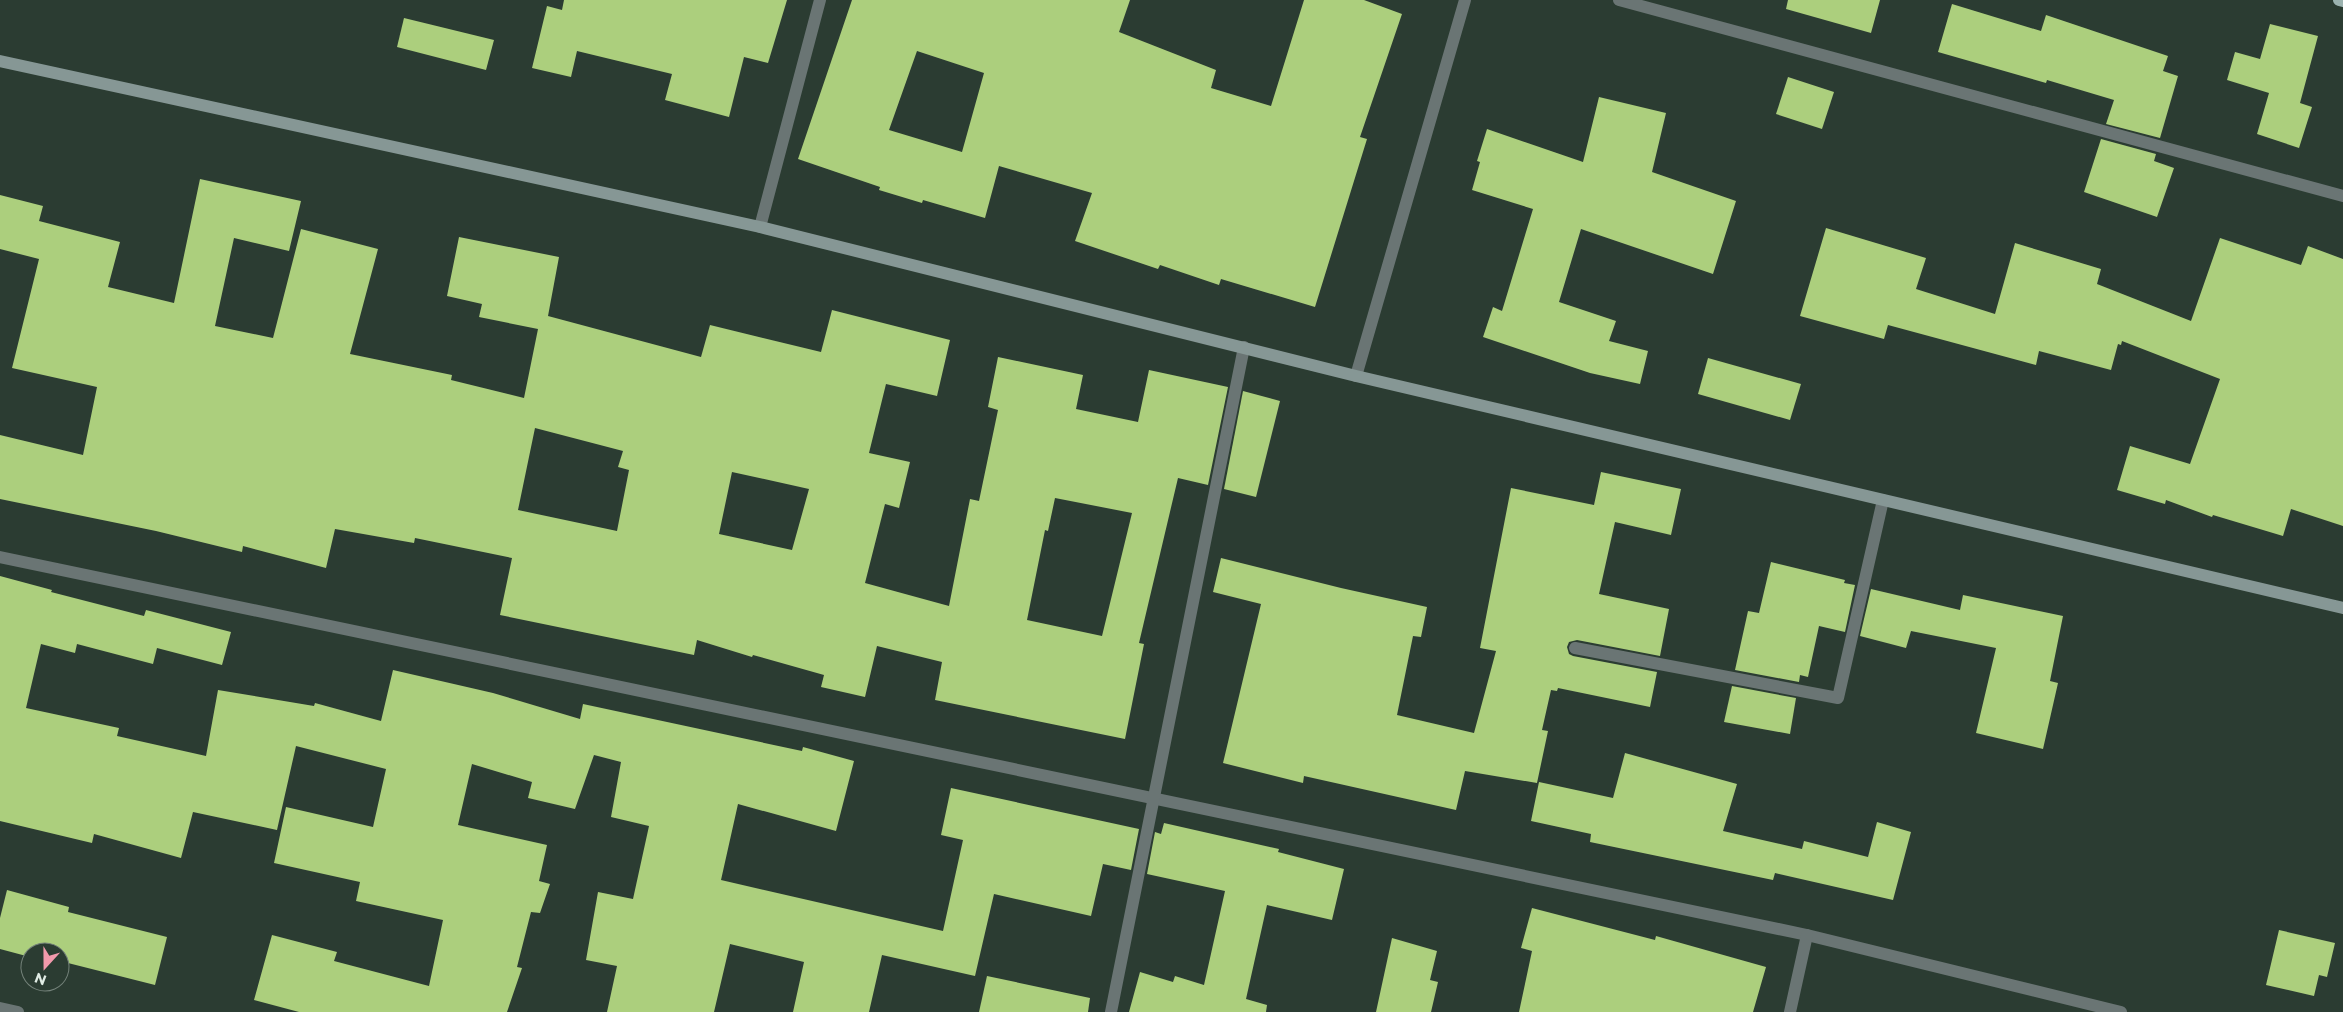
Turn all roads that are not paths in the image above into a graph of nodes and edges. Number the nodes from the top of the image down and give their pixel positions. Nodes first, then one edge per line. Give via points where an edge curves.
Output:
1 (820, 0) edge
2 (1465, 0) edge
3 (1619, 0) edge
4 (2339, 0) edge
5 (2343, 1) edge
6 (0, 61) edge
7 (2343, 196) edge
8 (760, 227) junction
9 (1244, 347) junction
10 (1356, 376) junction
11 (1883, 500) junction
12 (0, 557) edge
13 (2343, 608) edge
14 (1575, 648) dead end
15 (1154, 798) junction
16 (1806, 935) junction
17 (0, 1008) edge
18 (18, 1012) edge
19 (1111, 1012) edge
20 (1790, 1012) edge
21 (2121, 1012) edge

1 - 8 street
2 - 10 street
3 - 7 street
4 - 5 main road
6 - 8 street
8 - 9 street
9 - 10 street
9 - 15 street
10 - 11 street
11 - 13 street
11 - 14 street via 1838,698
12 - 15 street
15 - 16 street
15 - 19 street
16 - 20 street
16 - 21 street
17 - 18 street

